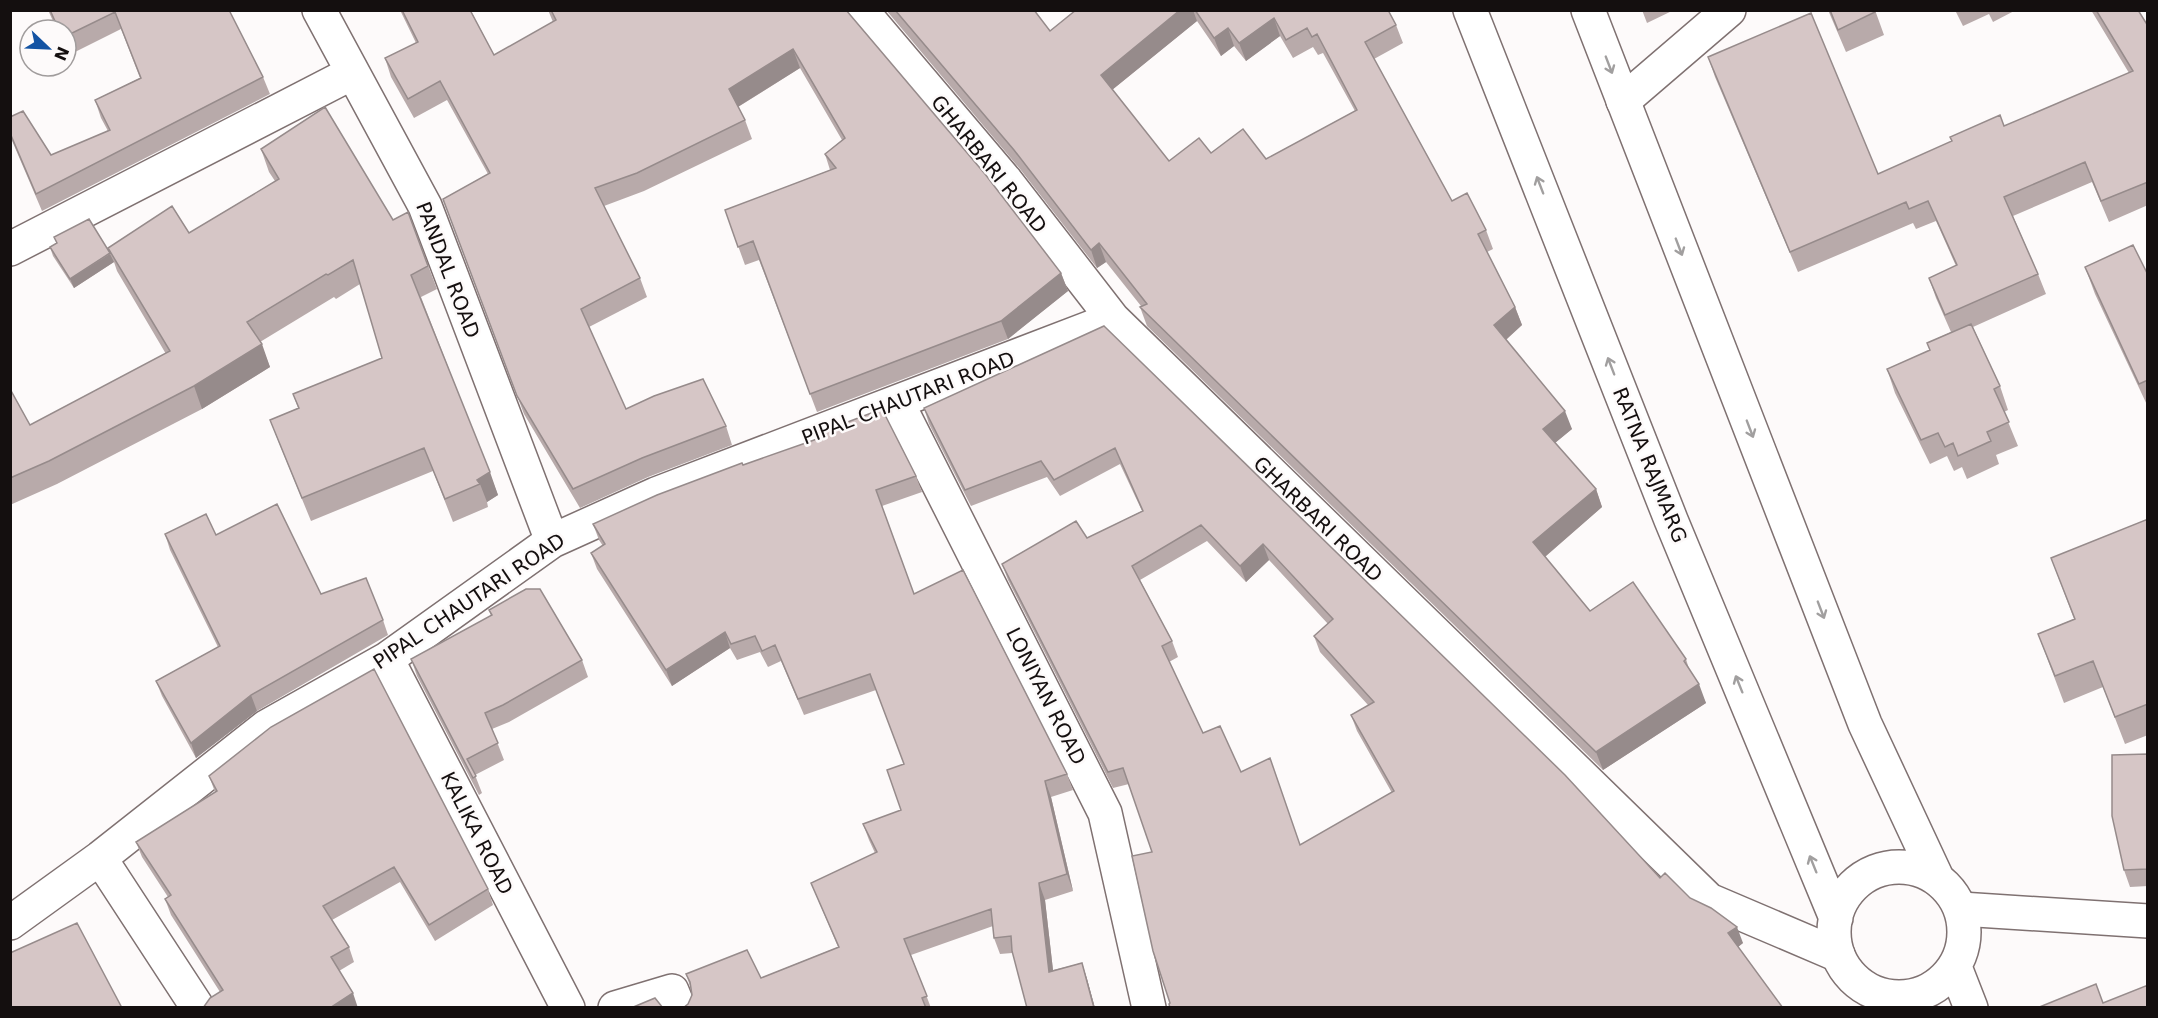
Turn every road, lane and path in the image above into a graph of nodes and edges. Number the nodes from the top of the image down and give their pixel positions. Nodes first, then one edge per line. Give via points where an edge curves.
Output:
1 (319, 10) edge
2 (861, 10) edge
3 (1470, 10) edge
4 (1588, 10) edge
5 (1729, 10) edge
6 (352, 73) junction
7 (1623, 101) junction
8 (10, 249) edge
9 (1113, 319) junction
10 (897, 402) junction
11 (552, 542) junction
12 (387, 659) junction
13 (100, 858) junction
14 (1937, 878) junction
15 (1961, 909) junction
16 (1836, 918) junction
17 (2148, 921) edge
18 (10, 923) edge
19 (1838, 955) junction
20 (1955, 967) junction
21 (1864, 997) edge
22 (198, 1008) edge
23 (568, 1008) edge
24 (615, 1008) edge
25 (679, 1008) edge
26 (1149, 1008) edge
27 (1971, 1008) edge

1 - 6 main road, PANDAL ROAD
2 - 9 main road, GHARBARI ROAD via 1006,181
16 -> 3 main road, RATNA RAJMARG via 1671,520
4 -> 7 main road
5 - 7 main road
6 - 8 main road
6 - 11 main road, PANDAL ROAD via 425,206
7 -> 14 main road via 1865,724
9 - 10 main road, PIPAL CHAUTARI ROAD
9 - 19 main road, GHARBARI ROAD via 1709,900
10 - 11 main road, PIPAL CHAUTARI ROAD via 656,494
10 - 26 main road, LONIYAN ROAD via 1105,813
11 - 12 main road, PIPAL CHAUTARI ROAD
12 - 13 main road, PIPAL CHAUTARI ROAD via 266,728
12 - 23 main road, KALIKA ROAD
13 - 18 main road, PIPAL CHAUTARI ROAD
13 - 22 main road
14 - 15 main road
14 - 16 main road, RATNA RAJMARG via 1917,869 1896,867 1876,871 1857,882 1843,898
15 - 17 main road
15 - 20 main road, RATNA RAJMARG via 1965,929
16 - 19 main road, RATNA RAJMARG via 1834,938
19 - 21 main road, RATNA RAJMARG
20 - 21 main road, RATNA RAJMARG via 1941,983 1922,994
20 - 27 main road
24 - 25 main road via 672,992

